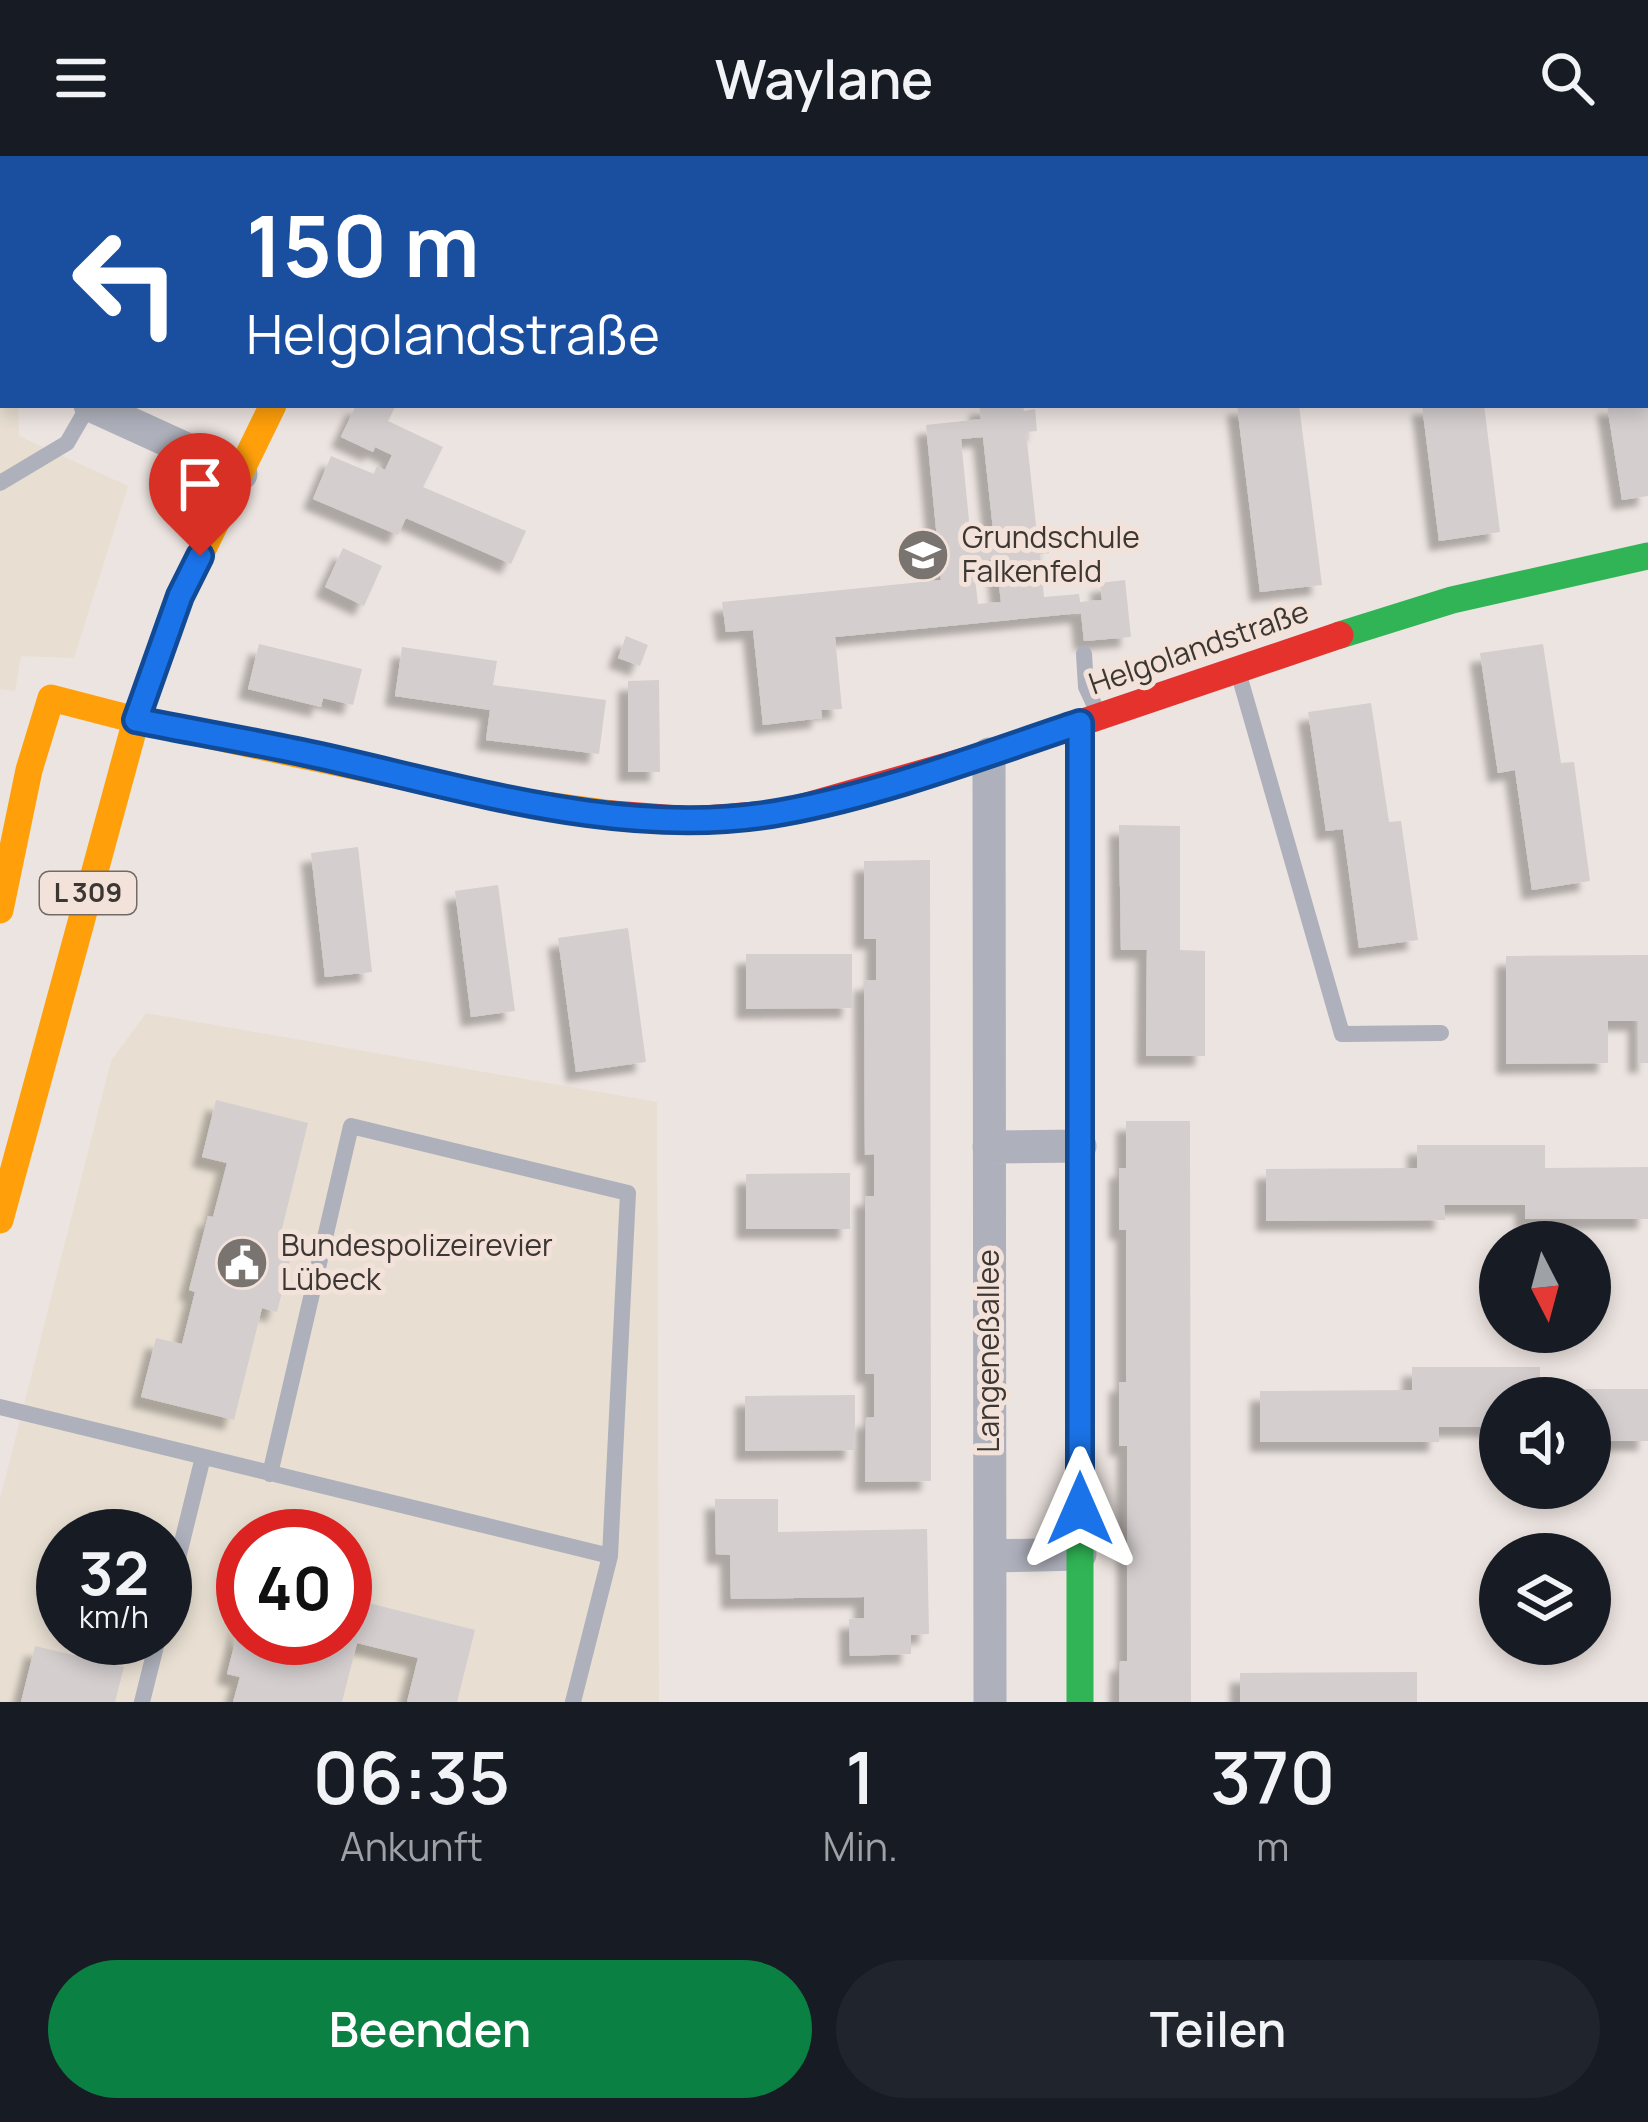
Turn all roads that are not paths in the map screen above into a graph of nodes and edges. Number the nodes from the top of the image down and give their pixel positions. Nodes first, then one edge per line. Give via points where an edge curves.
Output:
1 (87, 408) edge
2 (96, 408) edge
3 (272, 408) edge
4 (241, 474) junction
5 (0, 483) edge
6 (1648, 556) edge
7 (1084, 654) dead end
8 (1237, 668) junction
9 (136, 720) junction
10 (1090, 720) junction
11 (988, 754) junction
12 (0, 910) edge
13 (1441, 1033) dead end
14 (1080, 1146) junction
15 (989, 1147) junction
16 (0, 1220) edge
17 (0, 1407) edge
18 (203, 1457) junction
19 (270, 1474) junction
20 (190, 1509) edge
21 (1080, 1554) junction
22 (610, 1556) junction
23 (990, 1556) junction
24 (151, 1665) edge
25 (142, 1702) edge
26 (573, 1702) edge
27 (990, 1702) edge
28 (1080, 1702) edge

1 - 5 lane via 67,443
2 - 4 street
3 - 4 street, L 309
4 - 9 street, L 309 via 180,596
6 - 8 street, Helgolandstraße via 1452,600
7 - 10 lane
8 - 10 street, Helgolandstraße
8 - 13 lane via 1342,1034
9 - 11 street, Helgolandstraße via 523,802 692,820 782,813
9 - 12 street, Helgolandstraße via 51,698
9 - 16 street, L 309
10 - 11 street, Helgolandstraße
10 - 14 street
11 - 15 street, Langeneßallee
14 - 15 street
14 - 21 street
15 - 23 street, Langeneßallee
17 - 18 lane
18 - 19 lane
18 - 20 lane
19 - 22 lane
19 - 22 lane via 351,1126 628,1193
21 - 23 street
21 - 28 street
22 - 26 lane
23 - 27 street, Langeneßallee
24 - 25 lane

